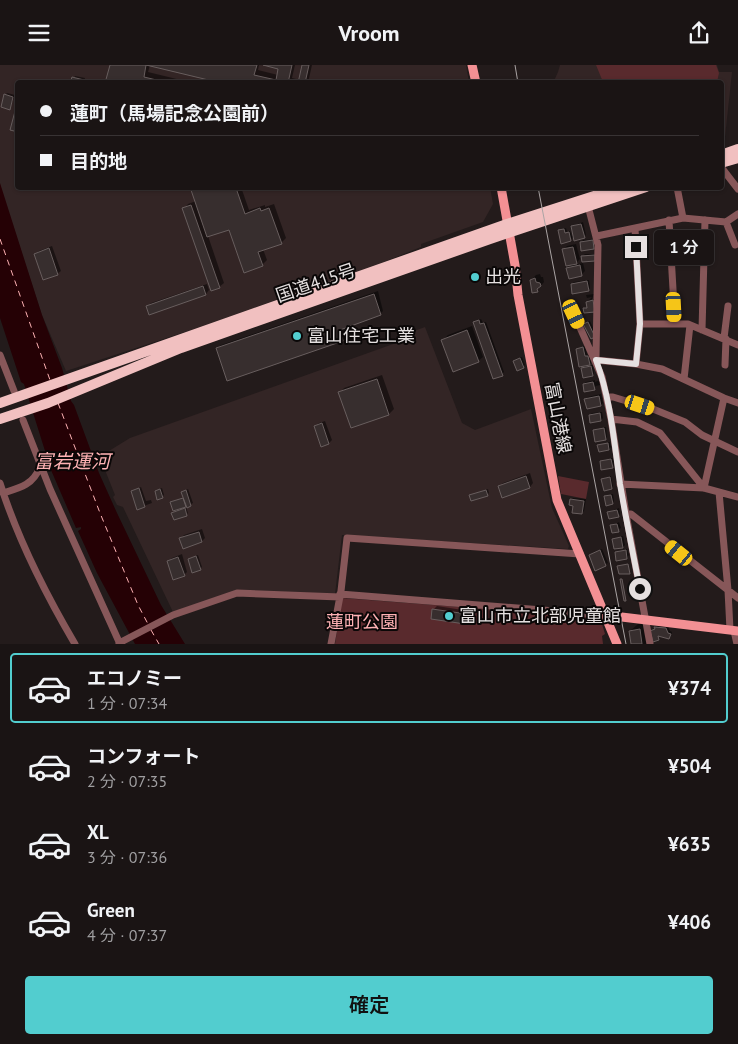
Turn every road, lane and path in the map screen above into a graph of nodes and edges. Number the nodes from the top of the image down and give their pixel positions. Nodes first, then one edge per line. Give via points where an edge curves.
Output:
1 (472, 65) edge
2 (475, 80) edge
3 (738, 149) edge
4 (724, 154) edge
5 (738, 158) edge
6 (724, 164) edge
7 (724, 169) edge
8 (738, 189) edge
9 (502, 190) edge
10 (615, 190) edge
11 (634, 190) edge
12 (678, 190) edge
13 (588, 202) junction
14 (738, 214) edge
15 (683, 218) junction
16 (705, 220) junction
17 (669, 221) junction
18 (726, 222) junction
19 (508, 228) junction
20 (635, 228) junction
21 (596, 236) junction
22 (735, 245) dead end
23 (728, 306) dead end
24 (574, 314) dead end
25 (640, 324) junction
26 (675, 324) junction
27 (690, 325) junction
28 (702, 330) junction
29 (725, 339) junction
30 (738, 345) edge
31 (0, 355) edge
32 (596, 360) junction
33 (636, 364) junction
34 (725, 365) dead end
35 (684, 379) junction
36 (14, 391) dead end
37 (607, 397) junction
38 (724, 399) junction
39 (0, 403) edge
40 (738, 403) edge
41 (22, 404) junction
42 (0, 419) edge
43 (611, 419) junction
44 (23, 420) dead end
45 (714, 441) junction
46 (738, 452) edge
47 (40, 467) junction
48 (0, 483) edge
49 (620, 484) junction
50 (704, 488) junction
51 (719, 492) junction
52 (3, 493) junction
53 (738, 497) edge
54 (626, 514) junction
55 (580, 554) junction
56 (728, 590) junction
57 (340, 595) junction
58 (738, 598) edge
59 (605, 615) junction
60 (646, 621) junction
61 (734, 631) edge
62 (120, 643) edge
63 (75, 644) edge
64 (331, 644) edge
65 (617, 644) edge
66 (650, 644) edge
67 (737, 644) edge

1 - 2 main road
3 - 4 highway
5 - 6 highway
7 - 8 street
9 - 19 main road, 富山港線
10 - 13 highway, 国道415号
11 - 13 highway, 国道415号
12 - 15 street
13 - 19 highway, 国道415号
13 - 21 street
14 - 18 street
15 - 16 street
15 - 17 street
16 - 18 street
16 - 28 street
17 - 20 street
17 - 26 street
18 - 22 street
19 - 41 highway, 国道415号 via 181,348 72,393
19 - 41 highway, 国道415号 via 67,380
19 - 55 main road, 富山港線 via 557,500
20 - 21 street
20 - 25 street
21 - 32 street
23 - 29 street
24 - 32 street
25 - 26 street
25 - 33 street
26 - 27 street
27 - 28 street
27 - 35 street
28 - 29 street
29 - 30 street
29 - 34 street
31 - 36 street
32 - 33 street
32 - 37 street
33 - 35 street via 662,369
35 - 38 street
37 - 43 street
37 - 45 street via 653,409 685,422
38 - 40 street
38 - 45 street
39 - 41 highway, 国道415号
41 - 42 highway, 国道415号
43 - 49 street
43 - 50 street via 637,422 660,433
44 - 47 street
45 - 46 street
45 - 50 street
47 - 52 street via 27,485
47 - 62 street
48 - 52 street
49 - 50 street
49 - 54 street
50 - 51 street
51 - 53 street
51 - 56 street
52 - 63 street via 47,596
54 - 56 street via 631,514
54 - 60 street
55 - 57 street via 347,538
55 - 59 main road, 富山港線
56 - 58 street
56 - 61 street
57 - 59 street
57 - 62 street via 237,593 173,615
57 - 64 street
59 - 60 main road
59 - 65 main road, 富山港線
60 - 61 main road
60 - 66 street
61 - 67 street

